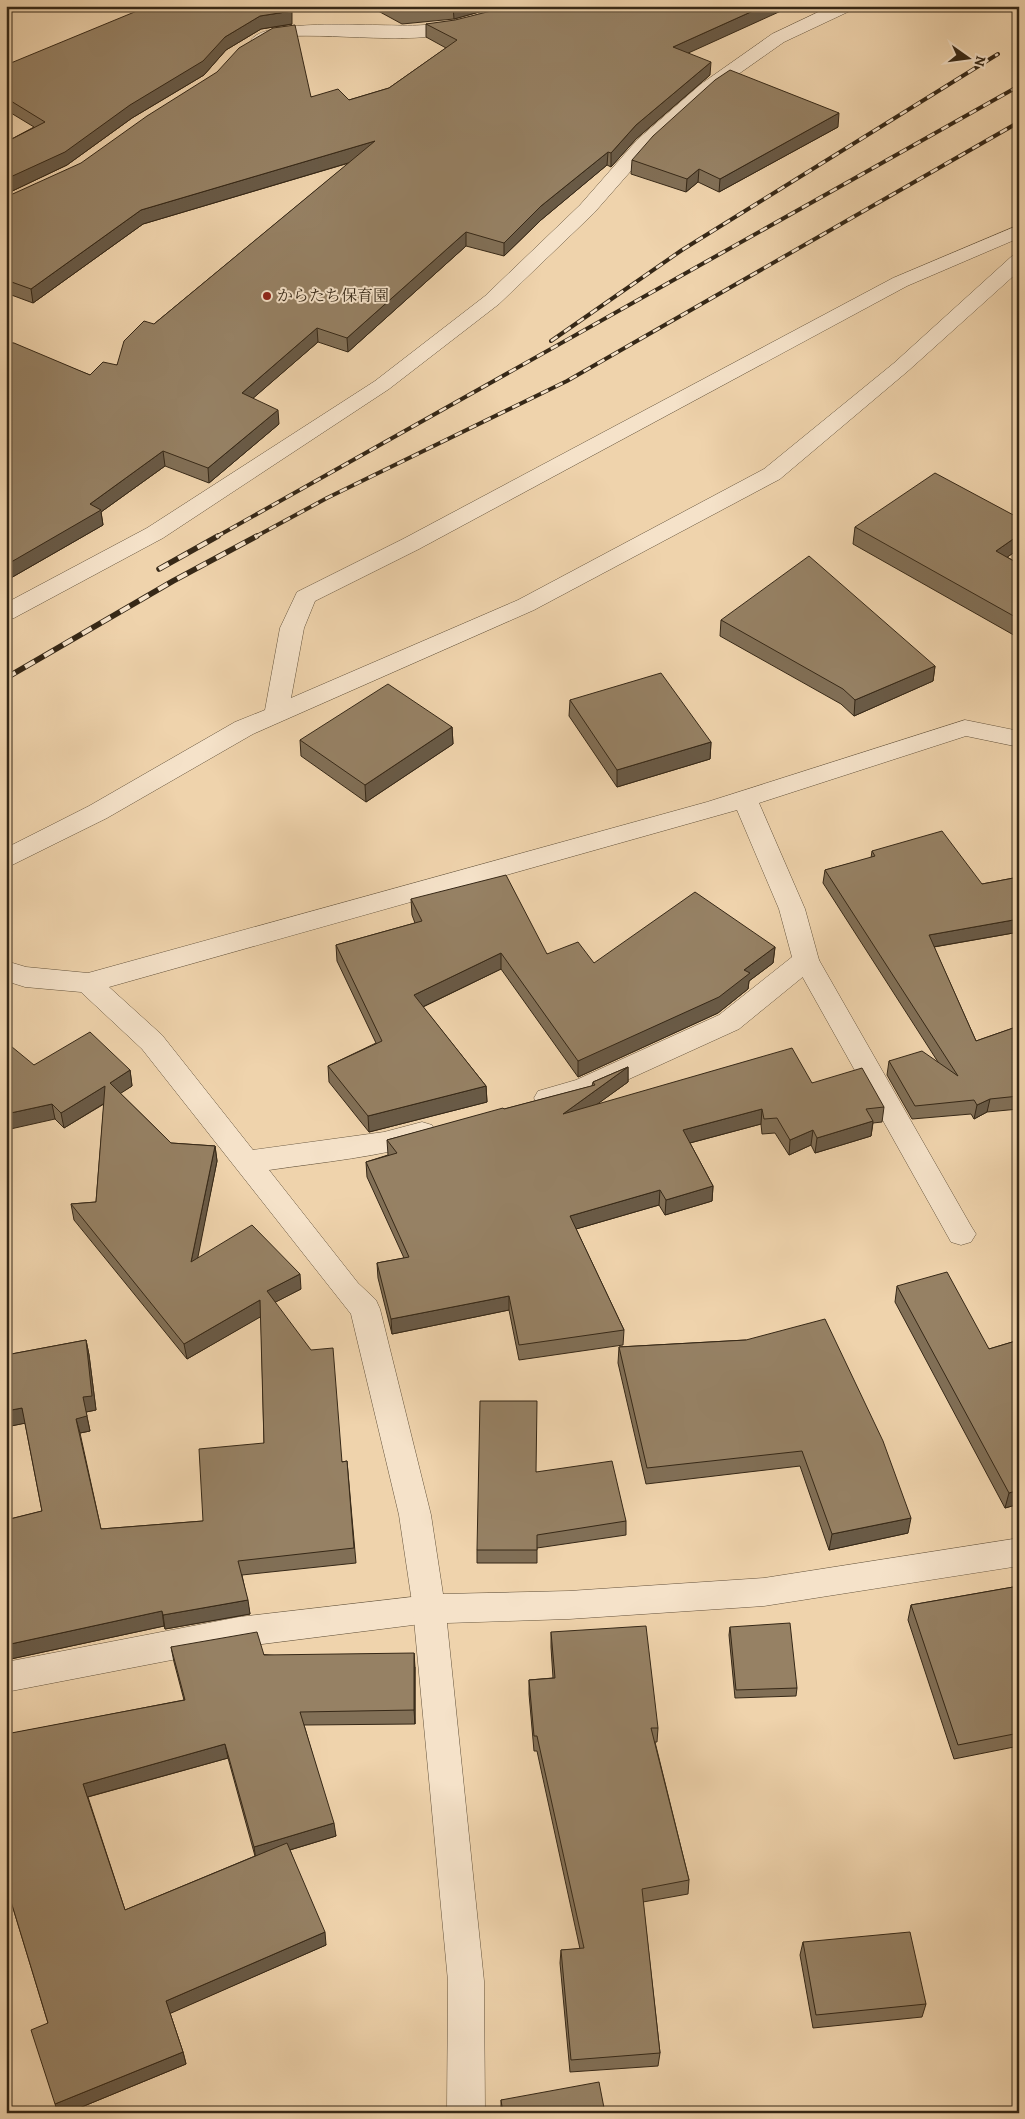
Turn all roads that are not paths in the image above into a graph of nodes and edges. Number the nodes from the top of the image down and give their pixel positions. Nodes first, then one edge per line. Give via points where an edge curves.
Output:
1 (511, 6) edge
2 (846, 6) edge
3 (247, 48) edge
4 (1019, 231) edge
5 (1019, 260) edge
6 (6, 612) edge
7 (276, 714) junction
8 (1019, 739) edge
9 (745, 799) junction
10 (6, 859) edge
11 (806, 960) junction
12 (6, 971) edge
13 (88, 983) junction
14 (527, 1104) edge
15 (450, 1125) edge
16 (246, 1162) junction
17 (961, 1234) dead end
18 (1019, 1552) edge
19 (429, 1609) junction
20 (6, 1677) edge
21 (466, 2113) edge

1 - 3 street via 497,15 455,26 418,31 295,31 268,35
2 - 6 street via 778,38 707,88 644,144 587,209 492,300 382,384 155,533
4 - 7 street via 900,282 411,544 304,597 292,628
5 - 7 street via 901,367 772,474 526,605
7 - 10 street via 244,728 98,812
8 - 9 street via 965,728
9 - 11 street via 792,909
9 - 13 street
11 - 14 street via 729,1022 584,1088
11 - 17 street
12 - 13 street via 25,977
13 - 16 street via 152,1042
15 - 16 street via 384,1143
16 - 19 street via 365,1308 415,1515
18 - 19 street via 764,1592 569,1605
19 - 20 street via 239,1632
19 - 21 street via 466,1981

